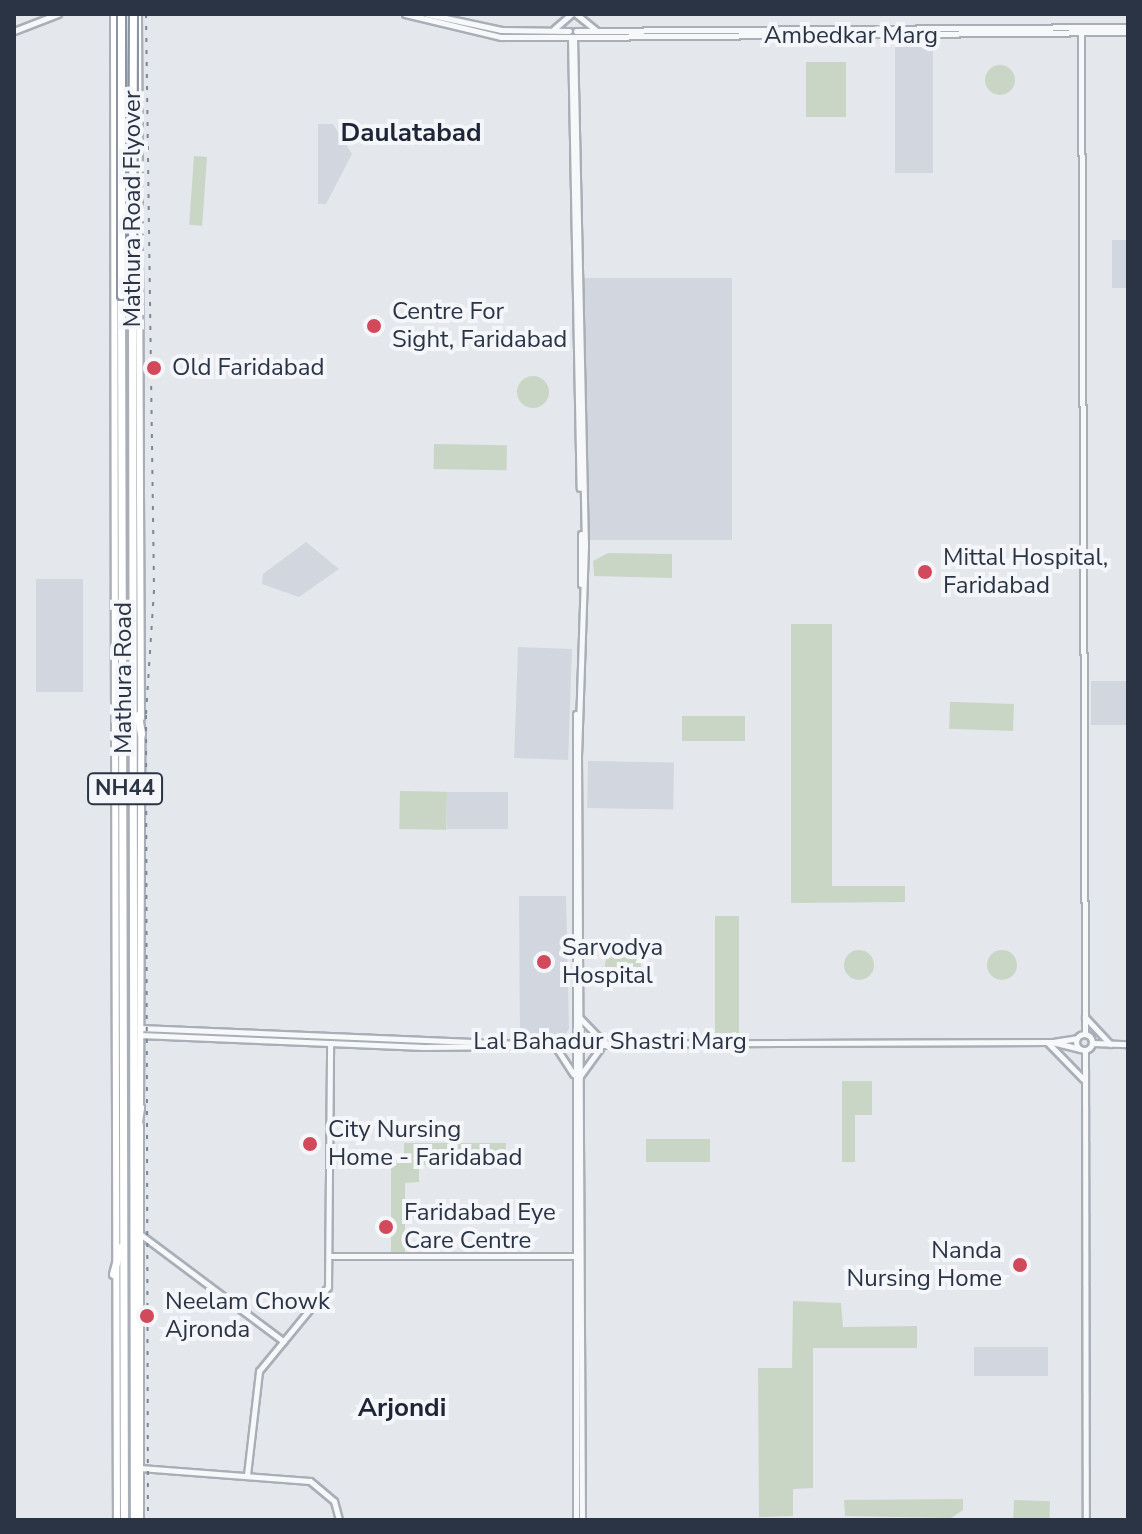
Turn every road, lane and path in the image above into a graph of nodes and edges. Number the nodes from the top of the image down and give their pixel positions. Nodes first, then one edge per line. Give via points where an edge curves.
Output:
1 (58, 14) edge
2 (114, 14) edge
3 (121, 14) edge
4 (135, 14) edge
5 (405, 14) edge
6 (427, 14) edge
7 (574, 14) edge
8 (1128, 30) edge
9 (14, 31) edge
10 (549, 31) junction
11 (602, 31) junction
12 (1081, 31) junction
13 (573, 33) junction
14 (559, 37) junction
15 (583, 37) junction
16 (115, 45) junction
17 (138, 46) junction
18 (573, 52) junction
19 (116, 302) junction
20 (122, 341) junction
21 (134, 693) junction
22 (115, 701) junction
23 (141, 734) junction
24 (124, 744) junction
25 (1084, 1016) junction
26 (580, 1018) junction
27 (140, 1032) junction
28 (1085, 1034) junction
29 (1077, 1038) junction
30 (330, 1040) junction
31 (1049, 1042) junction
32 (1093, 1043) junction
33 (1110, 1044) junction
34 (1128, 1044) edge
35 (576, 1045) junction
36 (604, 1045) junction
37 (557, 1049) junction
38 (1083, 1050) junction
39 (576, 1076) junction
40 (1083, 1080) junction
41 (140, 1107) junction
42 (133, 1153) junction
43 (140, 1234) junction
44 (124, 1237) junction
45 (329, 1256) junction
46 (578, 1256) junction
47 (113, 1274) junction
48 (283, 1341) junction
49 (133, 1361) junction
50 (139, 1405) junction
51 (140, 1468) junction
52 (247, 1475) junction
53 (117, 1520) edge
54 (124, 1520) edge
55 (134, 1520) edge
56 (140, 1520) edge
57 (339, 1520) edge
58 (579, 1520) edge
59 (1086, 1520) edge

1 - 9 street
2 - 16 main road
3 - 20 highway, Mathura Road Flyover / NH44, bridge
4 - 17 main road
4 - 21 highway, Mathura Road Flyover / NH44, bridge
5 - 14 street, Ambedkar Marg via 501,37
6 - 10 street, Ambedkar Marg via 501,30
7 - 10 street
7 - 11 street
7 - 13 street
8 - 12 street, Ambedkar Marg
10 - 13 street, Ambedkar Marg
11 - 12 street, Ambedkar Marg
11 - 13 street, Ambedkar Marg
12 - 15 street, Ambedkar Marg
12 - 25 street
13 - 14 street, Ambedkar Marg
13 - 15 street, Ambedkar Marg
13 - 18 street
14 - 18 street
15 - 18 street
16 - 17 main road via 127,40
16 - 19 main road
17 - 23 main road
18 - 26 street via 585,546
18 - 35 street via 582,545
19 - 20 highway
19 - 22 main road
20 - 24 highway, Mathura Road / NH44
21 - 23 highway
21 - 42 highway, Mathura Road / NH44
22 - 24 highway
22 - 47 main road
23 - 27 main road
24 - 44 highway, Mathura Road / NH44
25 - 28 street
25 - 33 street
26 - 35 street
26 - 36 street
27 - 30 street, Lal Bahadur Shastri Marg
27 - 41 main road
28 - 29 street
28 - 32 street
29 - 31 street
29 - 38 street
30 - 35 street, Lal Bahadur Shastri Marg
30 - 37 street
30 - 45 street
31 - 36 street, Lal Bahadur Shastri Marg
31 - 38 street, Lal Bahadur Shastri Marg
31 - 40 street
32 - 33 street
32 - 38 street
33 - 34 street
35 - 36 street, Lal Bahadur Shastri Marg
35 - 37 street
35 - 39 street
36 - 39 street
37 - 39 street
38 - 40 street
39 - 46 street
40 - 59 street
41 - 42 highway
41 - 43 main road
42 - 49 highway, Mathura Road / NH44
43 - 48 street
43 - 50 main road
44 - 47 highway
44 - 54 highway, Mathura Road / NH44
45 - 46 street
45 - 48 street via 326,1294
46 - 58 street
47 - 53 main road
48 - 52 street via 256,1382
49 - 50 highway
49 - 55 highway, NH44
50 - 51 main road
51 - 52 street
51 - 56 main road
52 - 57 street via 321,1486

